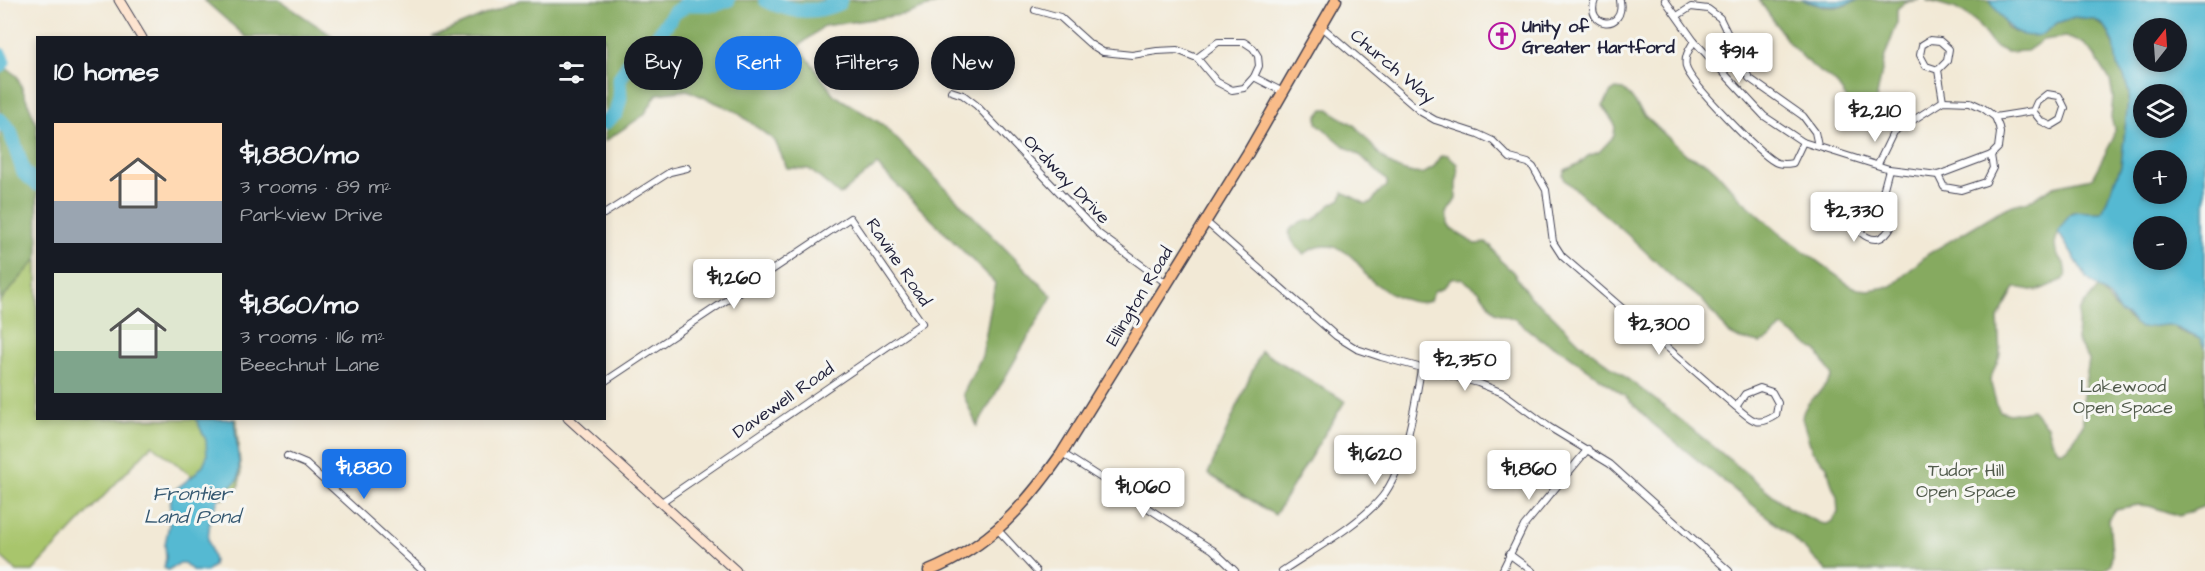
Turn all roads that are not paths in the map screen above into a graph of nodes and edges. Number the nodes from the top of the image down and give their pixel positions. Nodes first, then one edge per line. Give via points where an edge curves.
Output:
1 (119, 0) edge
2 (1336, 0) edge
3 (1595, 0) edge
4 (1620, 0) edge
5 (1665, 0) edge
6 (1035, 10) dead end
7 (1677, 16) junction
8 (1321, 26) junction
9 (141, 36) edge
10 (1694, 41) junction
11 (1197, 58) junction
12 (1938, 70) junction
13 (1254, 78) junction
14 (1749, 78) junction
15 (1738, 89) junction
16 (951, 91) dead end
17 (1283, 92) junction
18 (1943, 101) junction
19 (2033, 111) junction
20 (1995, 117) junction
21 (1803, 142) junction
22 (1818, 146) junction
23 (1991, 155) junction
24 (1878, 164) junction
25 (687, 168) dead end
26 (1889, 169) junction
27 (1938, 175) junction
28 (1879, 207) junction
29 (606, 213) edge
30 (1205, 221) junction
31 (1166, 283) junction
32 (922, 322) joint
33 (1421, 369) junction
34 (606, 381) edge
35 (1736, 407) junction
36 (570, 420) edge
37 (1588, 449) junction
38 (1062, 453) junction
39 (287, 456) dead end
40 (660, 503) junction
41 (998, 530) junction
42 (1509, 554) junction
43 (946, 568) edge
44 (423, 571) edge
45 (736, 571) edge
46 (928, 571) edge
47 (1036, 571) edge
48 (1235, 571) edge
49 (1282, 571) edge
50 (1502, 571) edge
51 (1532, 571) edge
52 (1729, 571) edge

1 - 9 main road
2 - 8 main road, Ellington Road
3 - 4 street via 1593,14 1609,23 1619,16
5 - 7 street
6 - 11 street via 1060,17 1103,52 1132,55 1177,50
7 - 10 street
7 - 14 street via 1691,7 1708,9 1720,18
8 - 17 main road, Ellington Road
8 - 35 street, Church Way via 1421,112 1493,141 1510,158 1528,163 1546,190 1553,242 1562,256
10 - 15 street
10 - 21 street via 1685,57 1687,70 1764,154 1778,164 1793,164
11 - 13 street via 1217,82 1233,90 1244,88
11 - 13 street via 1218,42 1244,42 1258,56
12 - 12 street via 1947,61 1949,49 1940,41 1930,40 1922,45 1920,55 1926,66
12 - 18 street
13 - 17 street
14 - 15 street
14 - 22 street via 1803,116 1815,132
15 - 21 street via 1764,116
16 - 31 street, Ordway Drive via 976,105 1099,234
17 - 30 main road, Ellington Road
18 - 20 street via 1970,102
18 - 24 street via 1893,133
19 - 19 street via 2041,122 2051,126 2061,120 2065,108 2059,96 2047,94
19 - 20 street
20 - 23 street via 2000,133 1998,148
21 - 22 street
22 - 24 street
23 - 27 street
23 - 27 street via 1993,168 1986,182 1961,190 1944,187
24 - 26 street
25 - 29 street via 670,172
26 - 27 street
26 - 28 street
28 - 28 street via 1860,220 1860,232 1867,238 1886,236 1892,225
30 - 31 main road, Ellington Road
30 - 33 street via 1336,336 1357,349
31 - 38 main road, Ellington Road
32 - 34 street, Ravine Road via 850,218
32 - 40 street, Davewell Road
33 - 37 street via 1478,382 1503,393 1549,427
33 - 49 street via 1403,454 1383,496 1368,512
35 - 35 street via 1753,422 1765,422 1776,415 1778,403 1772,392 1760,387 1745,394
36 - 40 main road
37 - 42 street via 1524,526
37 - 52 street via 1610,464
38 - 41 main road, Ellington Road
38 - 48 street via 1213,550
39 - 44 street via 306,464
40 - 45 main road
41 - 43 main road, Ellington Road
41 - 47 street
42 - 50 street
42 - 51 street
43 - 46 main road, Ellington Road

